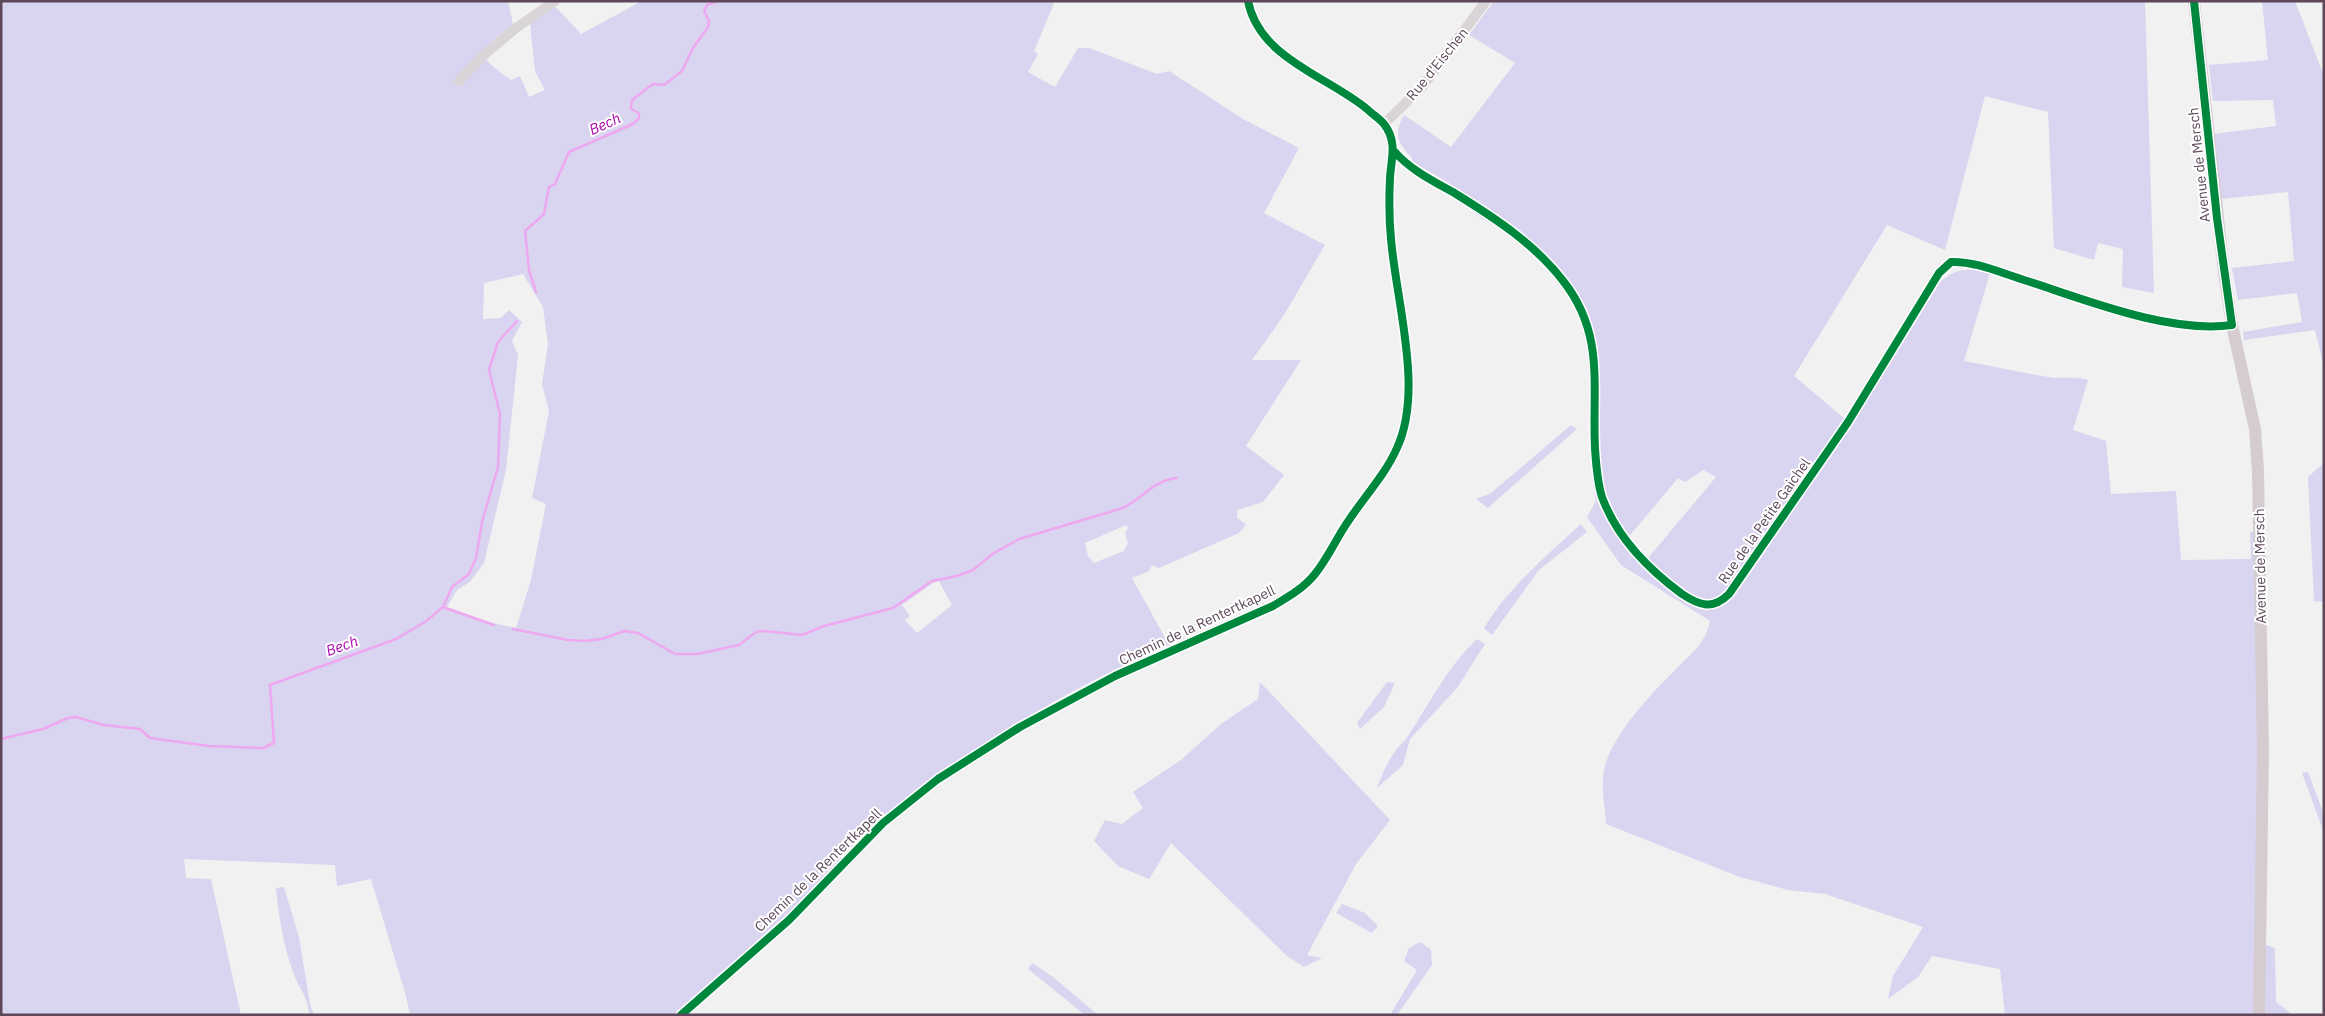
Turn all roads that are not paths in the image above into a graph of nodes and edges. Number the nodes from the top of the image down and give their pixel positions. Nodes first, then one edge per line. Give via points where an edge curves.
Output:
1 (555, 1) edge
2 (1248, 1) edge
3 (1486, 1) edge
4 (2194, 1) edge
5 (459, 81) dead end
6 (1384, 124) junction
7 (1394, 151) junction
8 (2232, 325) junction
9 (681, 1015) edge
10 (2259, 1015) edge

1 - 5 street via 516,28
2 - 6 street, Chemin de la Rentertkapell via 1250,14 1262,35 1278,51 1350,95
3 - 6 street, Rue d'Eischen via 1422,86
4 - 8 main road, Avenue de Mersch
6 - 7 street, Chemin de la Rentertkapell
7 - 8 street, Rue de la Petite Gaichel via 1410,165 1512,231 1564,281 1590,329 1595,365 1596,469 1601,495 1613,523 1644,563 1700,604 1713,606 1729,594 1848,422 1939,273 1951,262 1966,262 2145,317 2205,326
7 - 9 street, Chemin de la Rentertkapell via 1390,178 1391,239 1405,348 1406,425 1388,466 1314,576 1273,606 1115,676 1020,727 938,780 883,823 789,920
8 - 10 main road, Avenue de Mersch via 2255,428 2258,471 2263,751

